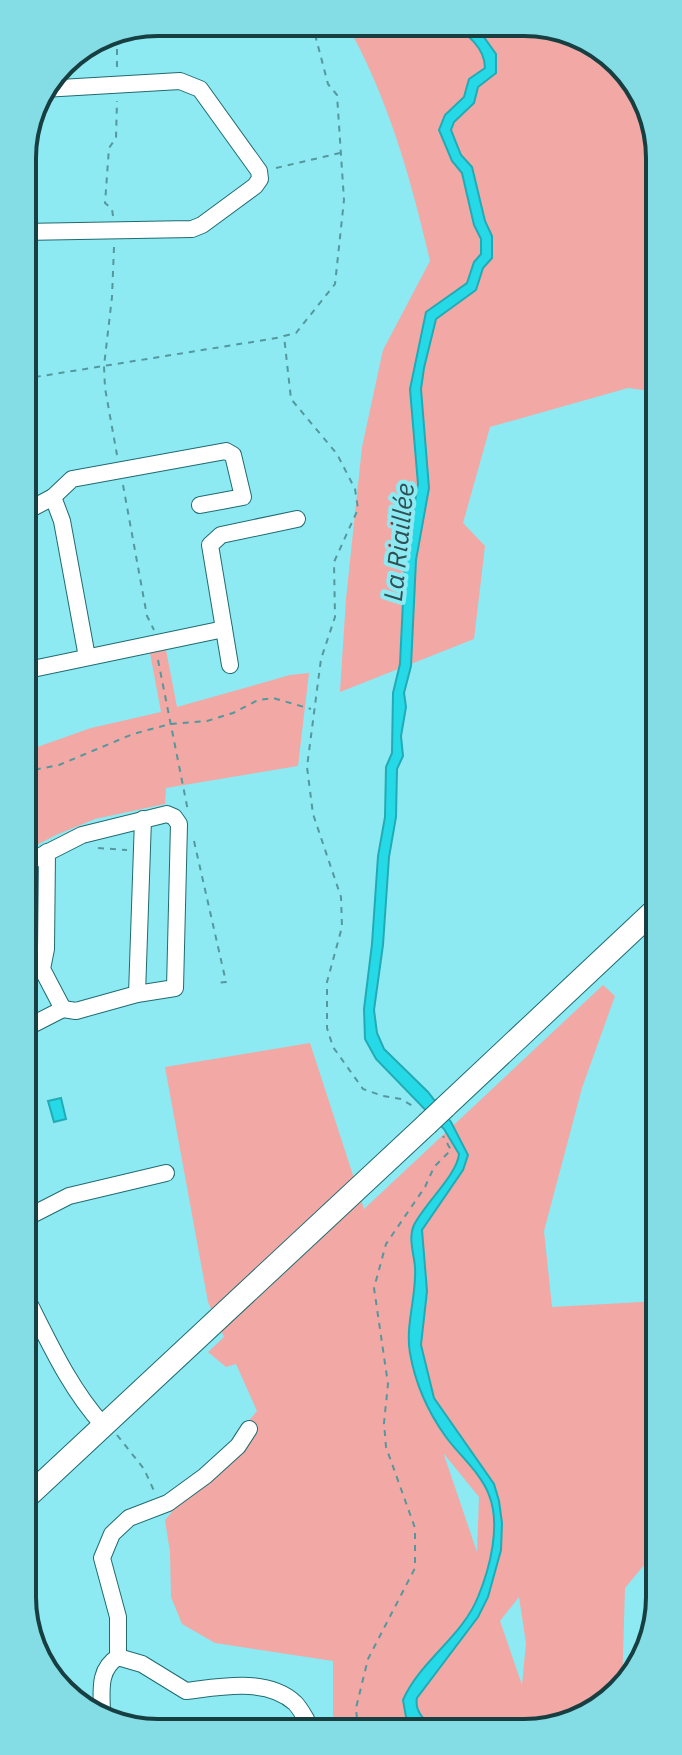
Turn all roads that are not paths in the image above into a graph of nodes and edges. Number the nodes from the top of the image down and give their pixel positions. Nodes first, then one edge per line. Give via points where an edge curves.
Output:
1 (59, 88) edge
2 (36, 232) edge
3 (53, 497) junction
4 (200, 505) dead end
5 (36, 506) edge
6 (297, 519) dead end
7 (224, 629) junction
8 (87, 657) junction
9 (230, 665) dead end
10 (36, 668) edge
11 (143, 819) junction
12 (47, 852) junction
13 (36, 858) edge
14 (646, 918) edge
15 (137, 994) junction
16 (63, 1009) junction
17 (36, 1023) edge
18 (166, 1173) dead end
19 (36, 1213) edge
20 (36, 1316) edge
21 (105, 1424) junction
22 (249, 1429) dead end
23 (36, 1489) edge
24 (118, 1657) junction
25 (102, 1705) edge
26 (306, 1719) edge

1 - 2 street via 180,81 200,89 260,179 192,229
3 - 4 street via 72,479 226,451 233,455 243,497
3 - 5 street
3 - 8 street
6 - 7 street via 221,535 210,545
7 - 8 street
7 - 9 street
8 - 10 street
11 - 12 street via 82,835
11 - 15 street
11 - 15 street via 167,814 179,824 175,988
12 - 13 street
12 - 16 street via 42,969
14 - 21 main road, bridge
15 - 16 street via 76,1011
16 - 17 street
18 - 19 street via 69,1196
20 - 21 street via 87,1405
21 - 23 main road
22 - 24 street via 205,1476 168,1503 129,1518 112,1534 102,1558 118,1617
24 - 25 street via 102,1679
24 - 26 street via 142,1664 186,1691 238,1683 276,1692 295,1702

